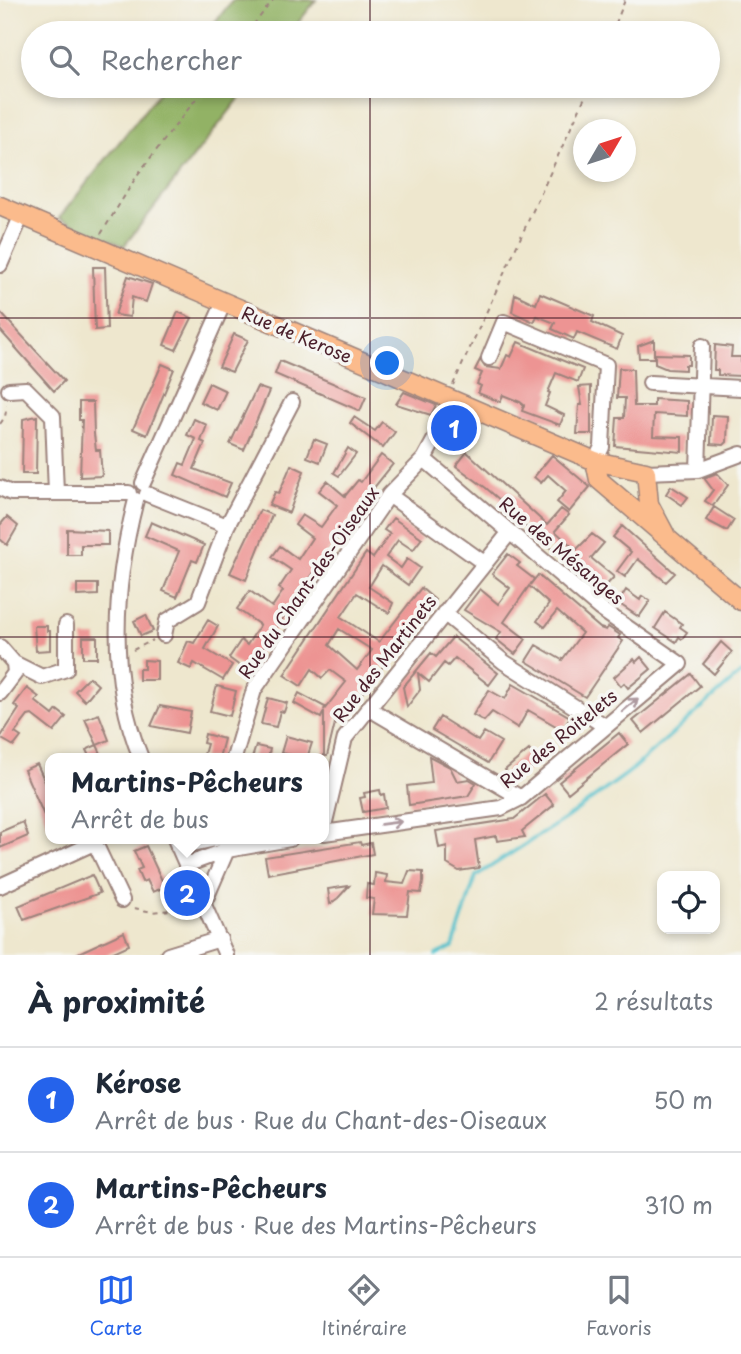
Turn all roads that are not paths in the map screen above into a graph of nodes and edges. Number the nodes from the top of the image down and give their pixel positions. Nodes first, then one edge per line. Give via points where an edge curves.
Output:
1 (0, 206) edge
2 (21, 217) junction
3 (0, 265) edge
4 (224, 302) junction
5 (702, 346) dead end
6 (489, 358) dead end
7 (650, 383) dead end
8 (700, 386) junction
9 (741, 388) edge
10 (9, 390) road end
11 (451, 400) junction
12 (292, 402) dead end
13 (741, 454) edge
14 (424, 459) junction
15 (595, 461) junction
16 (698, 470) junction
17 (643, 472) junction
18 (2, 493) edge
19 (56, 493) junction
20 (139, 493) junction
21 (389, 495) junction
22 (632, 509) junction
23 (228, 526) junction
24 (510, 532) junction
25 (665, 534) junction
26 (484, 563) junction
27 (741, 601) edge
28 (444, 613) junction
29 (66, 625) dead end
30 (164, 635) road end
31 (0, 647) edge
32 (15, 663) junction
33 (680, 664) joint
34 (0, 693) edge
35 (368, 708) junction
36 (605, 726) junction
37 (139, 753) edge
38 (235, 753) edge
39 (521, 798) junction
40 (329, 805) edge
41 (329, 832) edge
42 (88, 844) edge
43 (95, 844) edge
44 (177, 844) edge
45 (226, 845) edge
46 (186, 865) junction
47 (0, 886) edge
48 (122, 900) road end
49 (204, 903) junction
50 (220, 939) junction
51 (168, 955) edge
52 (226, 955) edge

1 - 2 main road, Rue de Kerose
2 - 3 street
2 - 4 main road, Rue de Kerose
4 - 11 main road, Rue de Kerose
4 - 20 street
5 - 8 street
6 - 15 street via 504,322 606,365 602,447
7 - 8 street
8 - 9 street
8 - 16 street
10 - 19 street via 26,390 53,415
11 - 14 street, Rue du Chant-des-Oiseaux
11 - 15 main road, Rue de Kerose
12 - 23 street
13 - 16 street
14 - 21 street, Rue du Chant-des-Oiseaux
14 - 24 street, Rue des Mésanges
15 - 17 main road, Rue de Kerose
15 - 22 main road via 599,480
16 - 17 street
17 - 22 main road via 627,489
17 - 25 main road via 649,504
18 - 19 street
19 - 20 street
20 - 23 street
20 - 37 street via 118,586 118,654
21 - 26 street
21 - 38 street, Rue du Chant-des-Oiseaux via 254,690
22 - 25 main road
23 - 30 street via 198,603 167,621
24 - 26 street, Rue des Martinets
24 - 33 street, Rue des Mésanges via 599,608
25 - 27 main road
26 - 28 street, Rue des Martinets
28 - 35 street, Rue des Martinets
28 - 36 street via 504,662
29 - 32 street via 66,669 42,677
31 - 32 street
32 - 34 street via 15,673
36 -> 33 street, Rue des Roitelets
35 - 39 street
35 - 40 street, Rue des Martinets via 345,738
36 - 39 street, Rue des Roitelets
41 -> 39 street, Rue des Roitelets via 501,807
42 - 47 street
43 - 48 street
44 - 46 street
45 - 46 street
45 - 49 street
46 - 49 street
49 - 50 street
50 - 51 street
50 - 52 street

